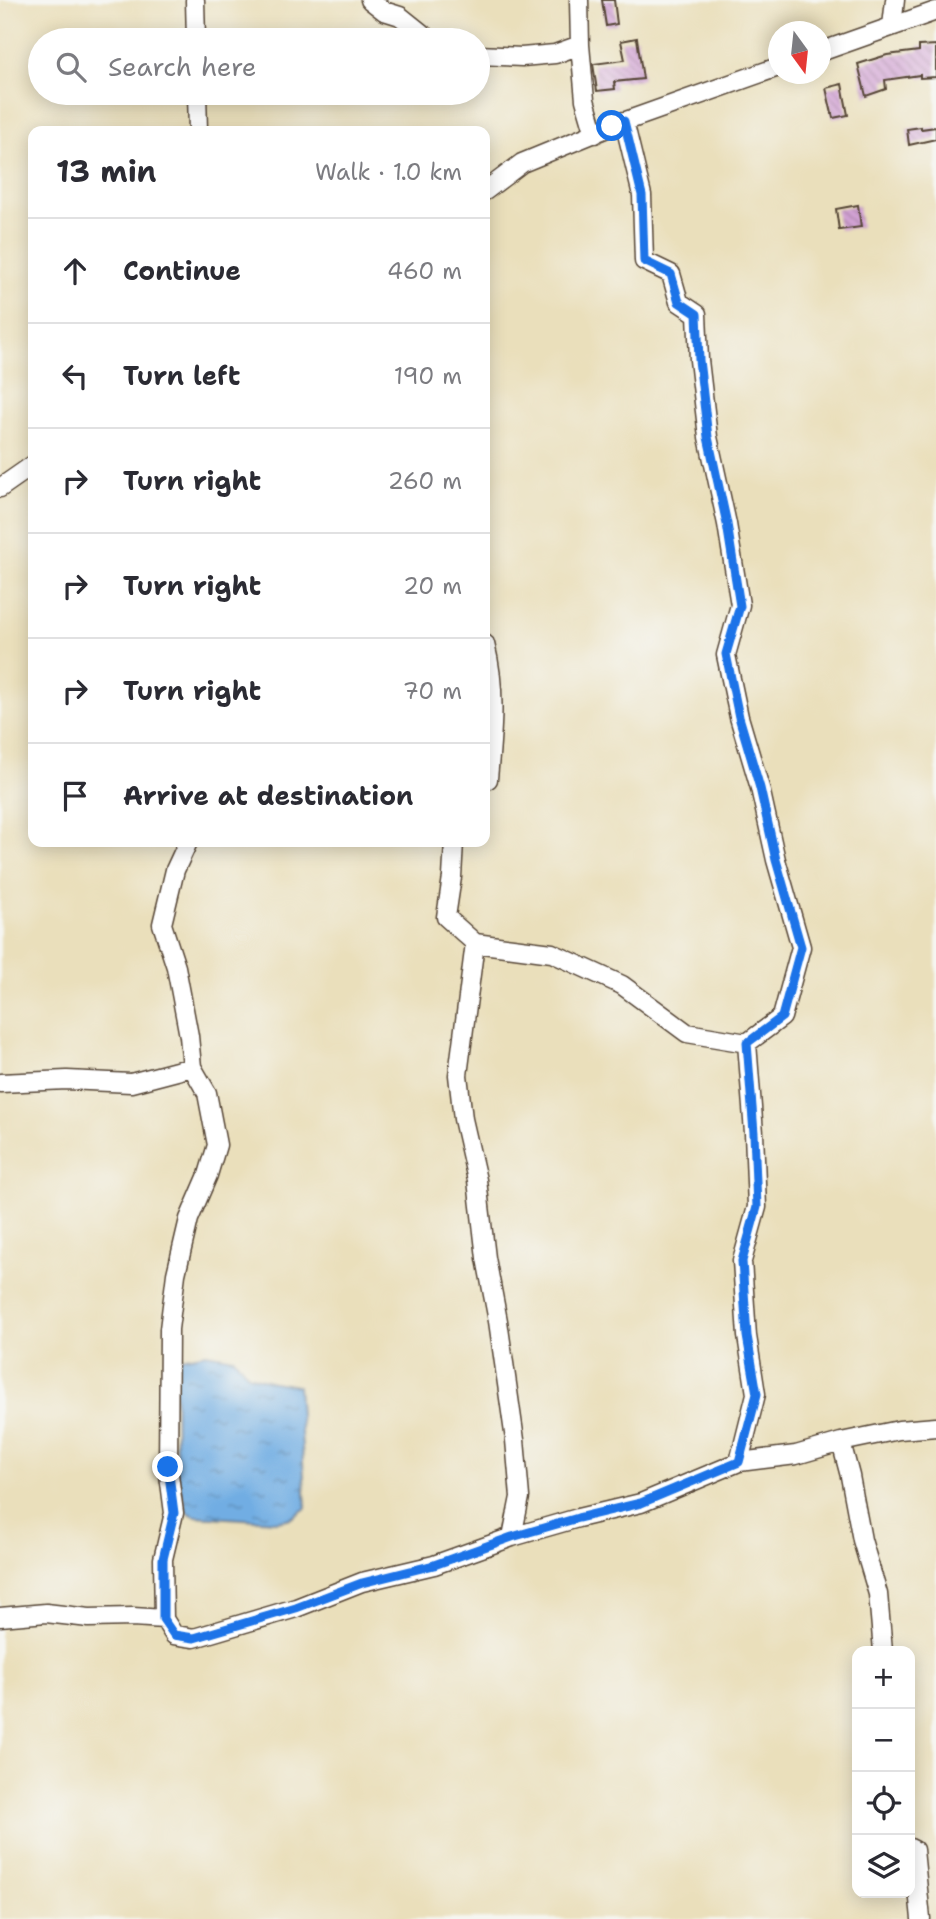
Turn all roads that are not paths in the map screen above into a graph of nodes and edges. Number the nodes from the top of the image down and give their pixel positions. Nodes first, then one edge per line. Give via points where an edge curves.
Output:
1 (195, 0) edge
2 (370, 0) edge
3 (579, 0) edge
4 (895, 0) edge
5 (936, 11) edge
6 (892, 26) junction
7 (196, 28) edge
8 (415, 28) edge
9 (580, 45) junction
10 (831, 48) edge
11 (490, 56) edge
12 (768, 71) edge
13 (197, 105) edge
14 (624, 121) junction
15 (198, 126) edge
16 (594, 134) junction
17 (490, 187) edge
18 (28, 468) edge
19 (0, 488) edge
20 (490, 663) edge
21 (490, 758) edge
22 (186, 847) edge
23 (454, 847) edge
24 (475, 943) junction
25 (747, 1043) junction
26 (192, 1067) junction
27 (0, 1083) edge
28 (936, 1427) edge
29 (841, 1443) junction
30 (739, 1462) junction
31 (512, 1537) junction
32 (0, 1617) edge
33 (163, 1619) junction
34 (883, 1646) edge
35 (915, 1860) edge
36 (921, 1919) edge

1 - 7 street
2 - 8 street
3 - 9 street
4 - 6 street
5 - 6 street
6 - 10 street
9 - 11 street via 555,54
9 - 16 street via 585,100
12 - 14 street
13 - 15 street
14 - 16 street
14 - 25 street via 642,195 644,261 671,274 679,302 697,314 708,437 740,606 726,654 801,947 782,1017
16 - 17 street via 522,163
18 - 19 street
20 - 21 street via 494,717
22 - 26 street via 162,924 176,967
23 - 24 street via 446,917
24 - 25 street via 552,953 622,985 687,1033
24 - 31 street via 458,1074 515,1440 520,1497
25 - 30 street via 757,1207 742,1261 757,1394
26 - 27 street via 131,1083
26 - 33 street via 207,1093 217,1145 188,1219 169,1329 168,1467 174,1513 163,1559
28 - 29 street
29 - 30 street via 796,1455
29 - 34 street via 878,1594
30 - 31 street via 641,1503
31 - 33 street via 194,1638 174,1635
32 - 33 street via 46,1613
35 - 36 street

